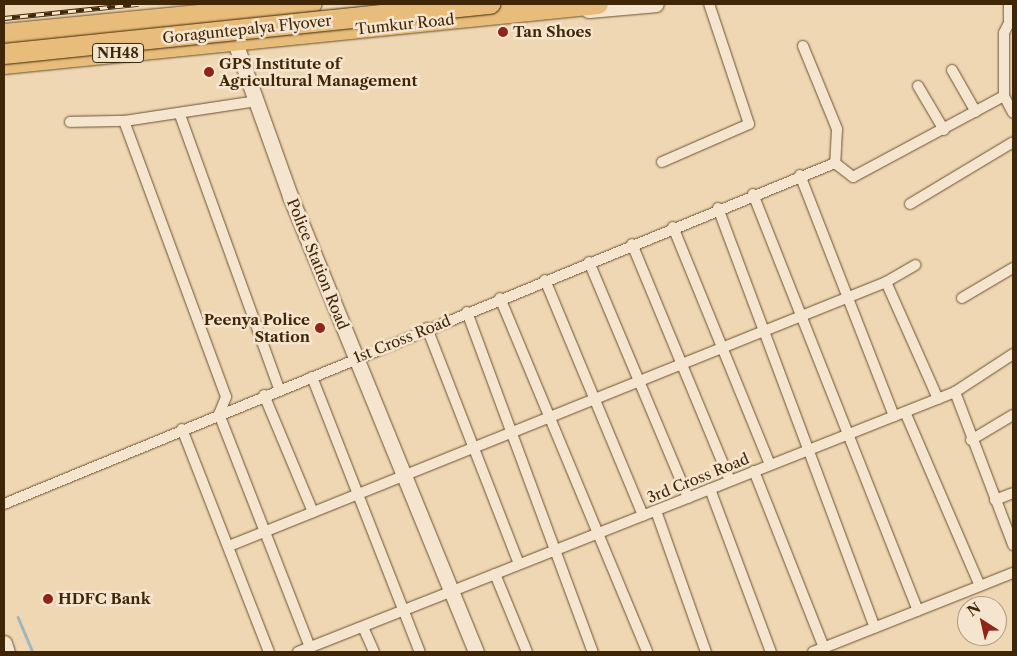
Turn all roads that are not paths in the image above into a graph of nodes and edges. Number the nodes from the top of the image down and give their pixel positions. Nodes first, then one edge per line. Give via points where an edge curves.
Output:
1 (298, 4) edge
2 (312, 4) edge
3 (382, 4) edge
4 (490, 4) edge
5 (598, 4) edge
6 (656, 4) edge
7 (709, 4) edge
8 (1009, 4) edge
9 (221, 8) edge
10 (4, 25) edge
11 (1010, 27) edge
12 (4, 34) edge
13 (300, 34) junction
14 (4, 43) edge
15 (234, 44) junction
16 (803, 46) dead end
17 (4, 54) edge
18 (4, 64) edge
19 (1009, 69) edge
20 (952, 70) dead end
21 (4, 71) edge
22 (918, 86) dead end
23 (1004, 96) junction
24 (257, 101) junction
25 (976, 112) junction
26 (1013, 113) edge
27 (180, 115) junction
28 (124, 121) junction
29 (70, 122) dead end
30 (944, 130) junction
31 (1013, 142) edge
32 (662, 162) dead end
33 (835, 164) junction
34 (800, 175) junction
35 (753, 194) junction
36 (910, 204) dead end
37 (718, 208) junction
38 (673, 227) junction
39 (632, 244) junction
40 (589, 262) junction
41 (915, 265) dead end
42 (1013, 268) edge
43 (545, 280) junction
44 (886, 282) junction
45 (500, 298) junction
46 (849, 298) junction
47 (962, 298) dead end
48 (467, 312) junction
49 (802, 316) junction
50 (427, 328) junction
51 (763, 332) junction
52 (722, 349) junction
53 (1013, 354) edge
54 (356, 358) junction
55 (681, 365) junction
56 (312, 377) junction
57 (642, 381) junction
58 (279, 389) junction
59 (955, 392) junction
60 (264, 395) junction
61 (938, 398) junction
62 (596, 399) junction
63 (905, 412) junction
64 (219, 414) junction
65 (894, 416) junction
66 (1013, 416) edge
67 (548, 418) junction
68 (182, 429) junction
69 (514, 432) junction
70 (850, 433) junction
71 (971, 440) junction
72 (474, 448) junction
73 (806, 451) junction
74 (770, 465) junction
75 (754, 471) junction
76 (404, 476) junction
77 (730, 481) junction
78 (710, 489) junction
79 (1013, 493) edge
80 (359, 494) junction
81 (688, 498) junction
82 (995, 500) junction
83 (4, 504) edge
84 (656, 510) junction
85 (313, 512) junction
86 (643, 515) junction
87 (265, 532) junction
88 (596, 534) junction
89 (1013, 544) edge
90 (229, 546) junction
91 (557, 549) junction
92 (519, 564) junction
93 (1013, 573) edge
94 (495, 574) junction
95 (980, 586) junction
96 (452, 592) junction
97 (404, 610) junction
98 (918, 611) junction
99 (363, 627) junction
100 (875, 628) junction
101 (4, 643) edge
102 (310, 648) junction
103 (323, 648) edge
104 (824, 648) junction
105 (8, 652) edge
106 (269, 652) edge
107 (298, 652) edge
108 (374, 652) edge
109 (420, 652) edge
110 (476, 652) edge
111 (528, 652) edge
112 (594, 652) edge
113 (647, 652) edge
114 (706, 652) edge
115 (771, 652) edge
116 (814, 652) edge

1 - 2 highway, NH48
1 - 9 highway, NH48
1 - 13 street
3 - 14 highway, Goraguntepalya Flyover
4 - 17 highway, Goraguntepalya Flyover, bridge
5 - 13 highway, Tumkur Road / NH48
6 - 15 street
7 - 32 street via 749,124
8 - 11 street
9 - 10 street
9 - 12 highway, NH48
9 - 15 street, Police Station Road
11 - 19 street
13 - 15 highway, Tumkur Road / NH48
15 - 18 highway, Tumkur Road / NH48
15 - 21 street
15 - 24 street, Police Station Road
16 - 33 street via 837,129
19 - 23 street
20 - 25 street
22 - 30 street
23 - 25 street
23 - 26 street
24 - 27 street
24 - 54 street, Police Station Road via 290,196
25 - 30 street
27 - 28 street
27 - 58 street
28 - 29 street
28 - 64 street via 226,396
30 - 33 street via 852,177
31 - 36 street
33 - 34 street, 1st Cross Road
34 - 35 street, 1st Cross Road
34 - 46 street
35 - 37 street, 1st Cross Road
35 - 49 street
37 - 38 street, 1st Cross Road
37 - 51 street
38 - 39 street, 1st Cross Road
38 - 52 street
39 - 40 street, 1st Cross Road
39 - 55 street
40 - 43 street, 1st Cross Road
40 - 57 street
41 - 44 street
42 - 47 street
43 - 45 street, 1st Cross Road
43 - 62 street
44 - 46 street
44 - 61 street
45 - 48 street, 1st Cross Road
45 - 67 street
46 - 49 street
46 - 65 street
48 - 50 street, 1st Cross Road
48 - 69 street
49 - 51 street
49 - 70 street
50 - 54 street, 1st Cross Road
50 - 72 street
51 - 52 street
51 - 73 street
52 - 55 street
52 - 74 street
53 - 59 street, 3rd Cross Road
54 - 56 street, 1st Cross Road
54 - 76 street, Police Station Road
55 - 57 street
55 - 77 street
56 - 58 street, 1st Cross Road
56 - 80 street
57 - 62 street
57 - 81 street
58 - 60 street, 1st Cross Road
59 - 61 street, 3rd Cross Road
59 - 71 street
60 - 64 street, 1st Cross Road
60 - 85 street
61 - 63 street, 3rd Cross Road
62 - 67 street
62 - 86 street
63 - 65 street, 3rd Cross Road
63 - 95 street
64 - 68 street, 1st Cross Road
64 - 87 street
65 - 70 street, 3rd Cross Road
66 - 71 street
67 - 69 street
67 - 88 street
68 - 83 street, 1st Cross Road
68 - 90 street
69 - 72 street
69 - 91 street
70 - 73 street, 3rd Cross Road
70 - 98 street
71 - 82 street
72 - 76 street
72 - 92 street
73 - 74 street, 3rd Cross Road
73 - 100 street
74 - 75 street, 3rd Cross Road
75 - 77 street, 3rd Cross Road
75 - 104 street
76 - 80 street
76 - 96 street, Police Station Road
77 - 78 street, 3rd Cross Road
78 - 81 street, 3rd Cross Road
78 - 115 street
79 - 82 street
80 - 85 street
80 - 97 street
81 - 84 street, 3rd Cross Road
82 - 89 street
84 - 86 street, 3rd Cross Road
84 - 114 street
85 - 87 street
86 - 88 street, 3rd Cross Road
87 - 90 street
87 - 102 street
88 - 91 street, 3rd Cross Road
88 - 113 street
90 - 106 street
91 - 92 street, 3rd Cross Road
91 - 112 street
92 - 94 street, 3rd Cross Road
93 - 95 street
94 - 96 street, 3rd Cross Road
94 - 111 street
95 - 98 street
96 - 97 street, 3rd Cross Road
96 - 110 street, Police Station Road
97 - 99 street, 3rd Cross Road
97 - 109 street
98 - 100 street
99 - 103 street, 3rd Cross Road
99 - 108 street
100 - 104 street
101 - 105 street
102 - 103 street, 3rd Cross Road
102 - 107 street, 3rd Cross Road
104 - 116 street

